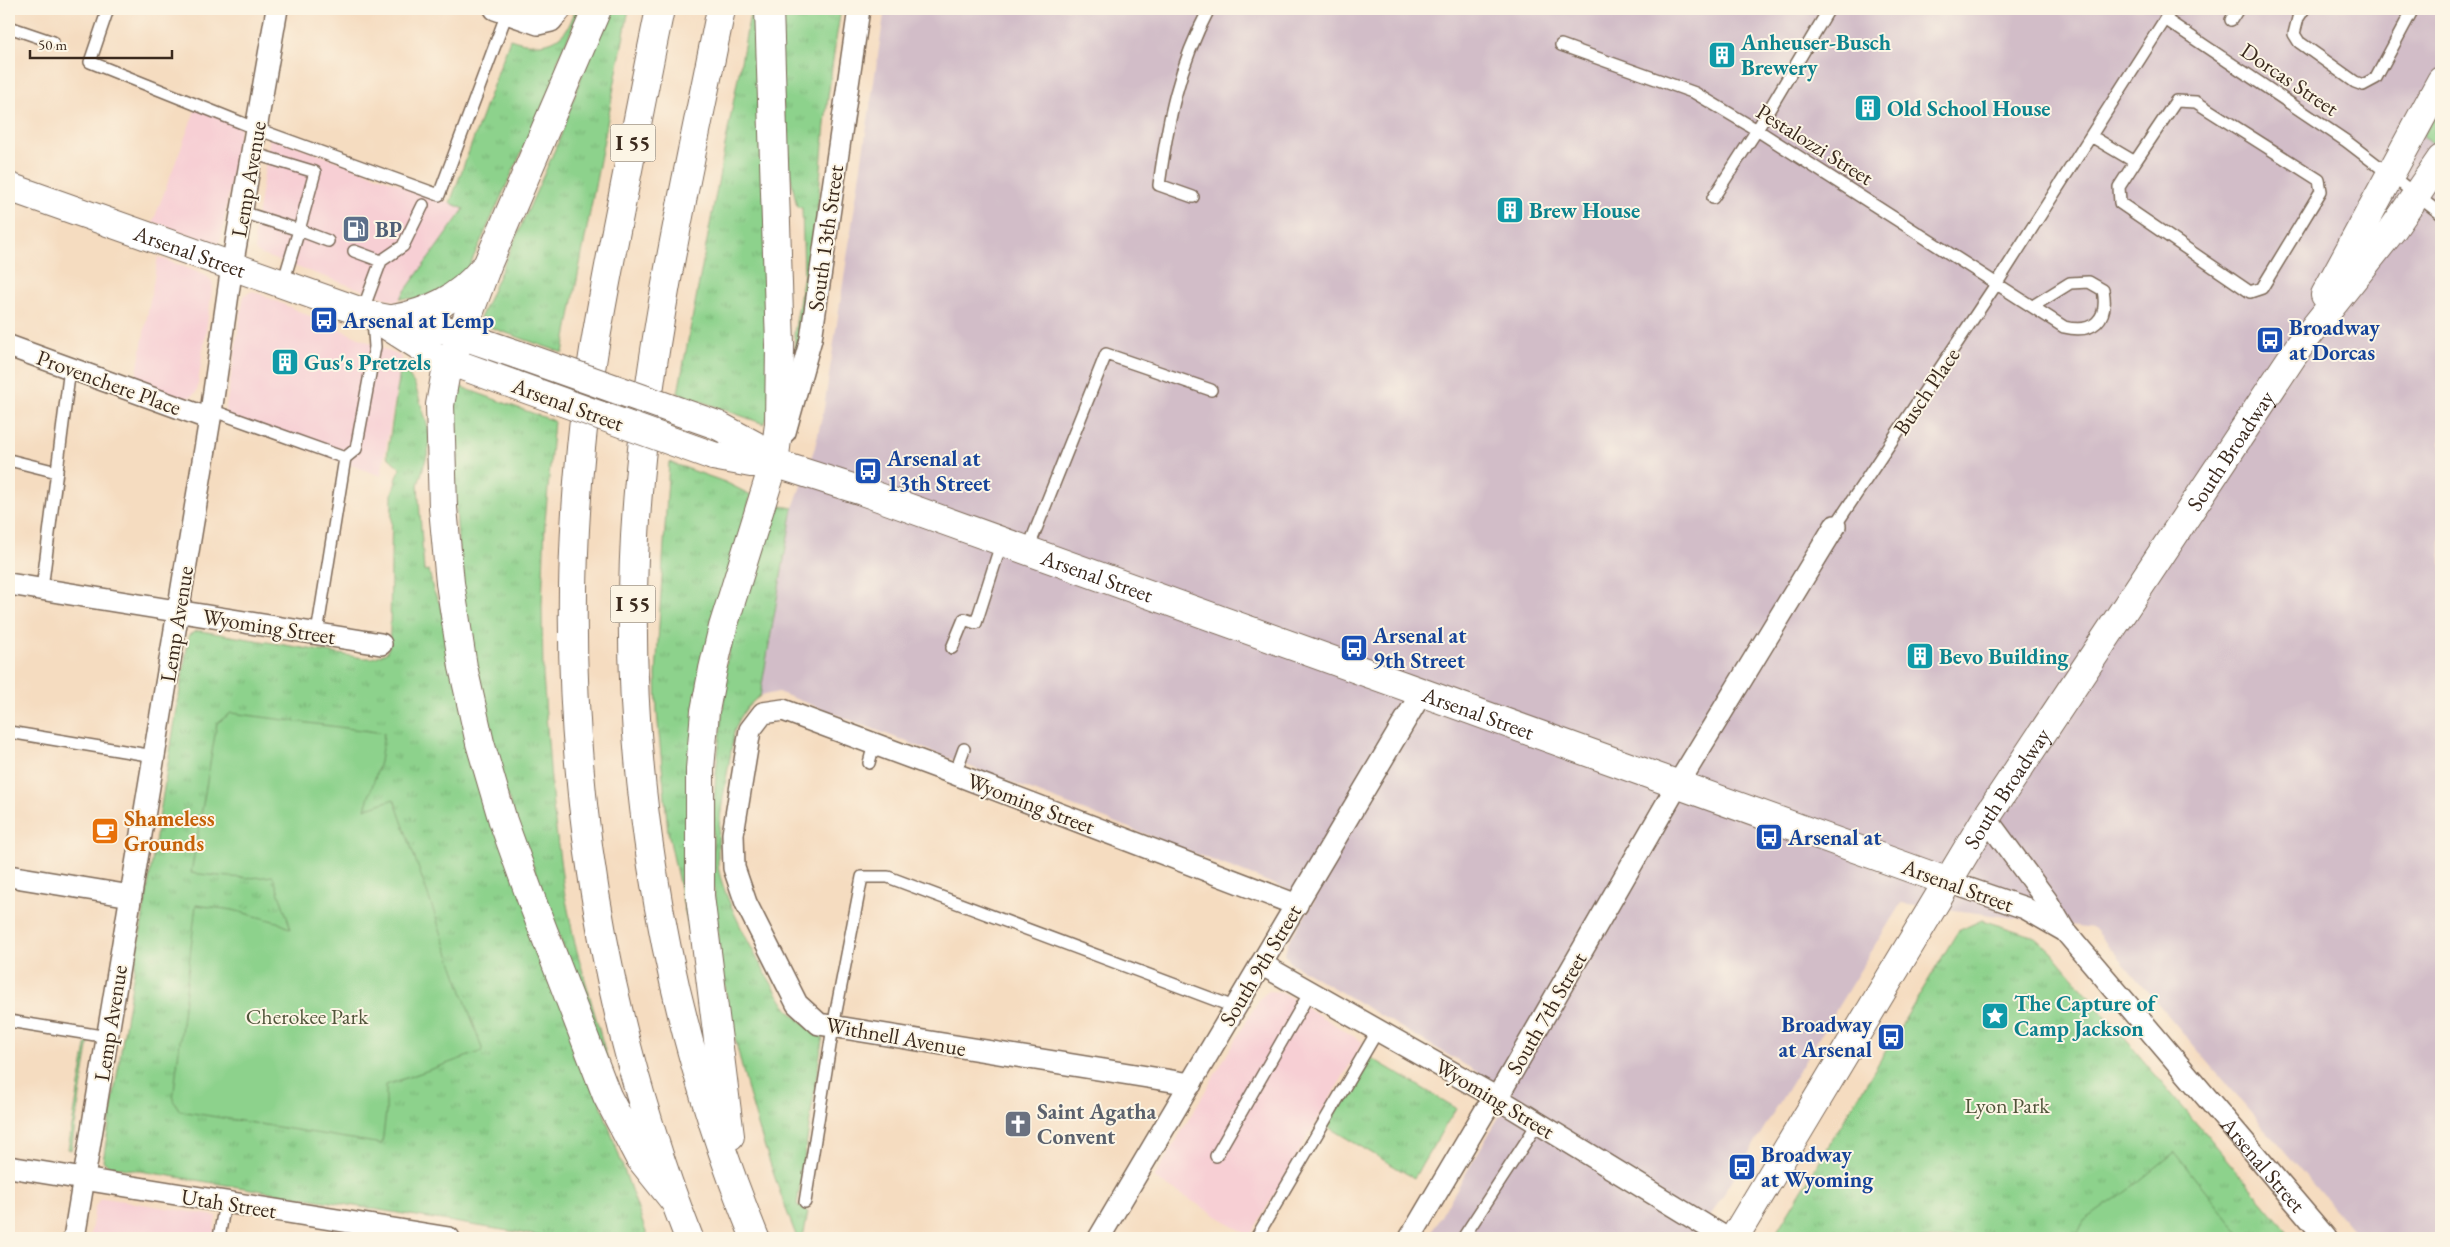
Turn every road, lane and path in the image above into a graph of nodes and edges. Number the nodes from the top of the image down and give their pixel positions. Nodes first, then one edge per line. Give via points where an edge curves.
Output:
1 (108, 9) edge
2 (277, 9) edge
3 (597, 9) edge
4 (660, 9) edge
5 (721, 9) edge
6 (769, 9) edge
7 (859, 9) edge
8 (1209, 9) edge
9 (1829, 9) edge
10 (2183, 9) edge
11 (2238, 9) edge
12 (2304, 9) edge
13 (2413, 9) edge
14 (501, 11) edge
15 (556, 15) edge
16 (2165, 19) junction
17 (2230, 20) dead end
18 (9, 28) edge
19 (53, 42) dead end
20 (1561, 45) dead end
21 (2441, 81) edge
22 (257, 129) junction
23 (1757, 130) junction
24 (2091, 136) junction
25 (252, 153) junction
26 (2441, 159) edge
27 (2135, 162) junction
28 (2391, 174) junction
29 (9, 187) edge
30 (2417, 195) junction
31 (1193, 197) dead end
32 (1713, 198) dead end
33 (423, 205) dead end
34 (242, 212) junction
35 (2441, 214) edge
36 (298, 230) junction
37 (328, 241) dead end
38 (354, 251) dead end
39 (381, 261) junction
40 (488, 264) junction
41 (232, 266) junction
42 (282, 283) junction
43 (1997, 283) junction
44 (2033, 306) junction
45 (376, 315) junction
46 (462, 335) junction
47 (9, 346) edge
48 (2298, 348) junction
49 (451, 363) junction
50 (70, 368) junction
51 (1211, 390) dead end
52 (210, 414) junction
53 (345, 458) junction
54 (9, 460) edge
55 (774, 463) junction
56 (57, 472) junction
57 (1836, 526) joint
58 (1002, 541) junction
59 (1028, 549) junction
60 (9, 584) edge
61 (42, 589) junction
62 (178, 611) junction
63 (317, 634) junction
64 (381, 644) dead end
65 (952, 648) dead end
66 (1422, 692) junction
67 (763, 712) joint
68 (9, 732) edge
69 (964, 749) dead end
70 (154, 756) junction
71 (955, 774) junction
72 (1678, 784) junction
73 (1986, 818) junction
74 (9, 876) edge
75 (1946, 881) junction
76 (131, 896) junction
77 (1297, 905) junction
78 (2064, 931) junction
79 (1260, 964) junction
80 (1310, 992) junction
81 (1234, 1007) junction
82 (9, 1021) edge
83 (833, 1027) junction
84 (1378, 1030) junction
85 (108, 1037) junction
86 (1191, 1084) junction
87 (1497, 1098) junction
88 (1538, 1123) junction
89 (1216, 1156) dead end
90 (9, 1167) edge
91 (83, 1179) junction
92 (737, 1194) junction
93 (225, 1202) junction
94 (675, 1202) junction
95 (805, 1202) dead end
96 (369, 1232) edge
97 (74, 1238) edge
98 (220, 1238) edge
99 (449, 1238) edge
100 (689, 1238) edge
101 (755, 1238) edge
102 (1099, 1238) edge
103 (1256, 1238) edge
104 (1410, 1238) edge
105 (1463, 1238) edge
106 (1726, 1238) edge
107 (1734, 1238) edge
108 (2326, 1238) edge

1 - 22 lane via 90,62
2 - 22 street, Lemp Avenue
3 - 40 main road
4 - 94 main road, I 55 via 597,333 581,446 574,549 572,654 578,757 590,863 608,965 633,1068
5 - 92 main road, I 55 via 651,376 639,480 633,584 634,677 642,792 656,894 703,1096
6 - 55 main road via 780,371
7 - 55 street, South 13th Street via 811,339
8 - 31 lane via 1185,59 1168,123 1159,185
9 - 23 lane
10 - 16 lane, Busch Place via 2172,10
11 - 17 lane
12 - 13 lane via 2294,34 2299,42 2363,85 2376,78
14 - 15 street via 538,24
14 - 22 lane via 439,195
16 - 24 lane, Busch Place
16 - 28 lane, Dorcas Street
18 - 19 lane
20 - 23 lane, Pestalozzi Street via 1695,93
21 - 28 main road, South Broadway
22 - 25 street, Lemp Avenue
23 - 32 lane
23 - 43 lane, Pestalozzi Street
24 - 27 lane
24 - 43 lane, Busch Place
25 - 34 street, Lemp Avenue
25 - 36 lane via 316,172
26 - 30 main road, South Broadway
27 - 27 lane via 2119,187 2120,203 2250,292 2262,288 2321,191 2319,180 2196,102 2185,100 2176,101
28 - 30 lane, Dorcas Street
28 - 48 main road, South Broadway
29 - 41 main road, Arsenal Street
30 - 35 lane, Dorcas Street
30 - 48 main road, South Broadway
33 - 39 lane via 403,246
34 - 36 lane
34 - 41 street, Lemp Avenue
36 - 37 lane
36 - 42 lane
38 - 39 lane
39 - 45 lane
40 - 45 main road via 454,298 414,315
40 - 46 main road
41 - 42 main road, Arsenal Street
41 - 52 street, Lemp Avenue
42 - 45 main road, Arsenal Street
43 - 44 lane, Pestalozzi Street
43 - 57 lane, Busch Place
44 - 44 lane, Pestalozzi Street via 2070,283 2089,282 2103,290 2105,301 2103,316 2094,325 2077,330 2064,327
45 - 46 main road, Arsenal Street
45 - 49 main road, Arsenal Street via 410,342
45 - 53 lane via 375,347 356,449
46 - 49 main road
46 - 55 main road, Arsenal Street, bridge via 717,426 756,446
47 - 50 street, Provenchere Place
48 - 73 main road, South Broadway
49 - 55 main road, Arsenal Street, bridge via 714,456 751,463
49 - 94 main road via 440,397 443,508 450,583 480,743 533,904 607,1096 640,1156
50 - 52 street, Provenchere Place
50 - 56 lane
51 - 59 lane via 1106,354
52 - 53 lane
52 - 62 street, Lemp Avenue
53 - 63 lane
54 - 56 lane
55 - 58 main road, Arsenal Street
55 - 92 main road via 721,637 705,711 700,769 700,896
56 - 61 lane
57 - 72 street, Busch Place
58 - 59 main road, Arsenal Street
58 - 65 lane via 976,623 964,618
59 - 66 main road, Arsenal Street
60 - 61 street, Wyoming Street
61 - 62 street, Wyoming Street
62 - 63 street, Wyoming Street
62 - 70 street, Lemp Avenue
63 - 64 street, Wyoming Street
66 - 72 main road, Arsenal Street
66 - 77 street, South 9th Street
67 - 71 street, Wyoming Street via 782,710 872,754
67 - 83 street, Withnell Avenue via 750,730 733,834 734,868 746,903 797,1004 819,1024
68 - 70 lane
69 - 71 lane
70 - 76 street, Lemp Avenue
71 - 77 street, Wyoming Street
72 - 75 main road, Arsenal Street
72 - 87 street, South 7th Street
73 - 75 main road, South Broadway
73 - 78 street, Arsenal Street
74 - 76 street
75 - 78 street, Arsenal Street via 2025,908
75 - 107 main road, South Broadway
76 - 85 street, Lemp Avenue
77 - 79 street, South 9th Street
78 - 108 street, Arsenal Street
79 - 80 street, Wyoming Street
79 - 81 street, South 9th Street
80 - 84 street, Wyoming Street
80 - 89 lane
81 - 83 lane via 888,877 862,877
81 - 86 street, South 9th Street
82 - 85 lane
83 - 86 street, Withnell Avenue
83 - 95 lane
84 - 87 street, Wyoming Street
84 - 103 lane
85 - 91 street, Lemp Avenue
86 - 102 street, South 9th Street
87 - 88 street, Wyoming Street
87 - 104 street, South 7th Street via 1485,1111
88 - 105 lane
88 - 106 street, Wyoming Street
90 - 91 street, Utah Street
91 - 93 street, Utah Street
91 - 97 street, Lemp Avenue
92 - 101 main road, I 55
93 - 96 street, Utah Street
93 - 98 lane
94 - 100 main road, I 55
96 - 99 street, Utah Street

